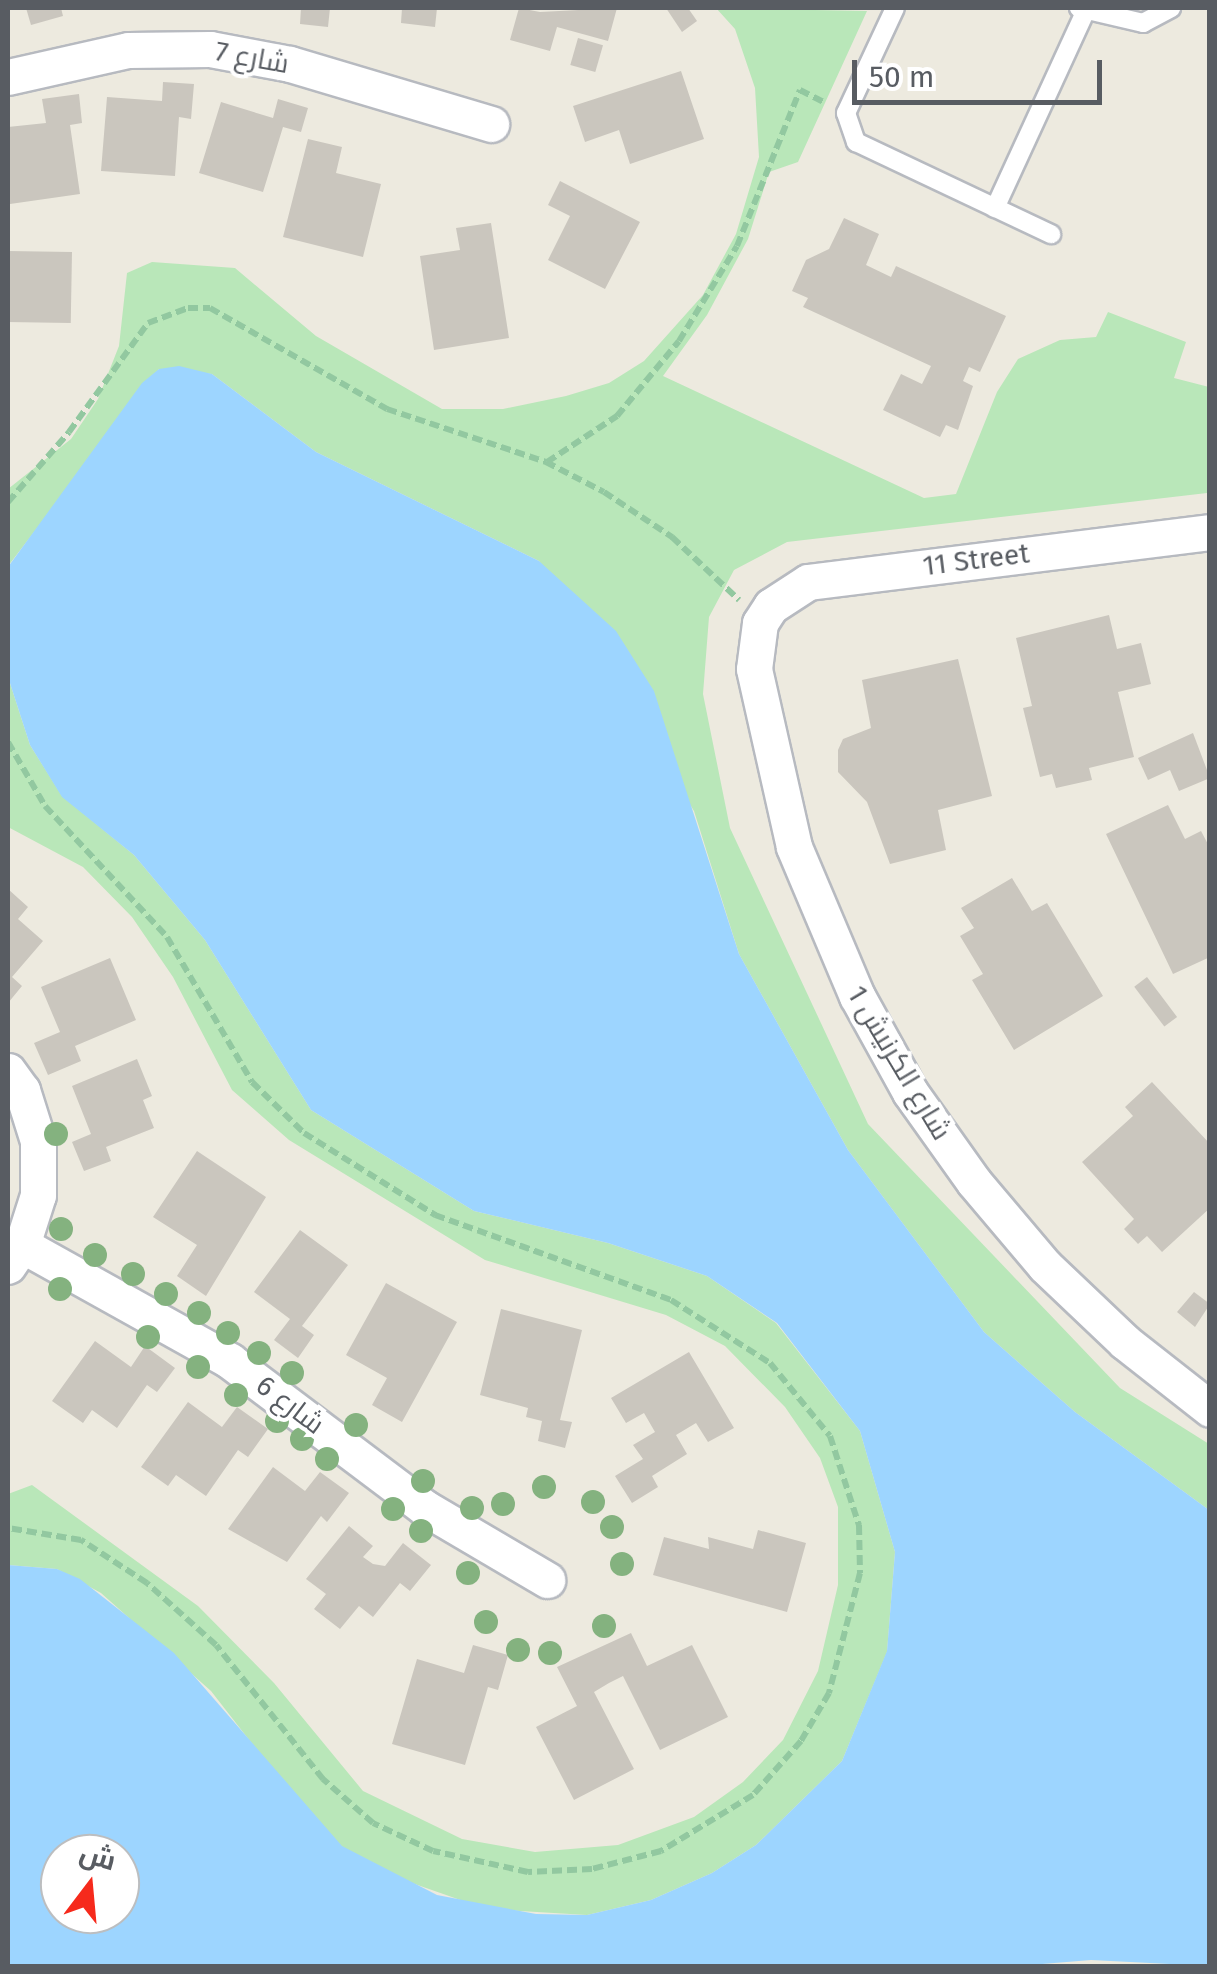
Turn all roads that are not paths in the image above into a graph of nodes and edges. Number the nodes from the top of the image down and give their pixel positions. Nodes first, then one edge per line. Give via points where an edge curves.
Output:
1 (895, 8) edge
2 (1171, 8) edge
3 (1082, 9) edge
4 (8, 77) edge
5 (491, 124) dead end
6 (995, 208) junction
7 (1051, 234) dead end
8 (1210, 532) edge
9 (760, 624) joint
10 (8, 1071) edge
11 (15, 1256) edge
12 (1210, 1409) edge
13 (548, 1580) dead end

1 - 6 lane via 846,113 856,142
2 - 3 lane via 1143,23
3 - 6 lane
4 - 5 street, شارع 7 via 128,50 210,49 290,64
6 - 7 lane
8 - 9 street, 11 Street via 829,577 788,592
9 - 12 street, شارع الكرنيش 1 via 754,669 794,848 856,996 910,1092 1045,1266 1125,1342
10 - 11 street via 22,1090 38,1141 38,1195
11 - 13 street, شارع 6 via 230,1361 425,1508

